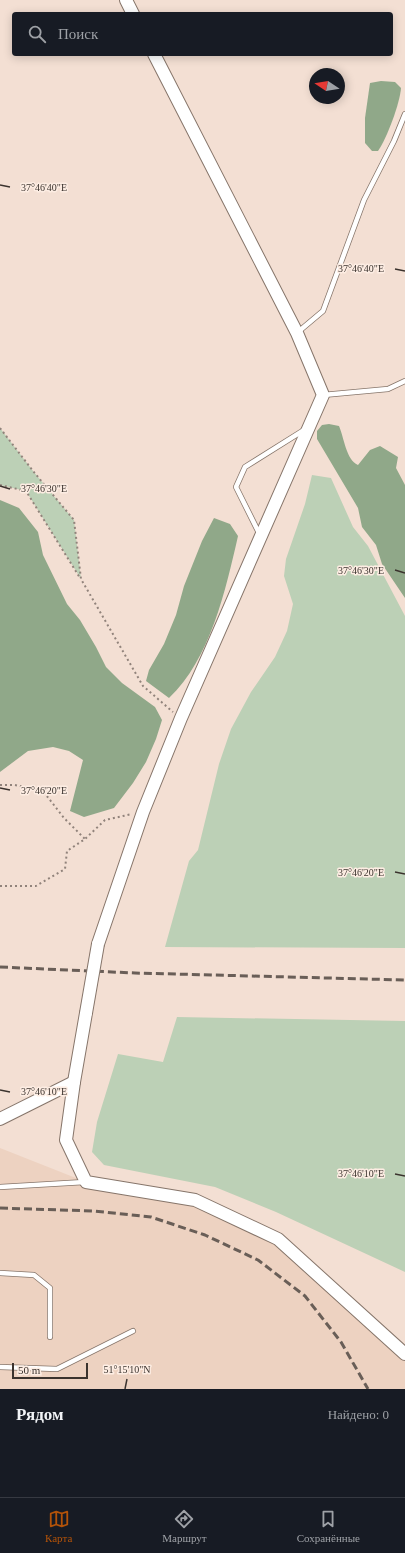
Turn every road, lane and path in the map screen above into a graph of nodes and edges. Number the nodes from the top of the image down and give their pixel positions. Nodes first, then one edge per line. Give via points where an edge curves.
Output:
1 (126, 0) edge
2 (132, 12) edge
3 (155, 56) edge
4 (405, 114) edge
5 (297, 334) junction
6 (405, 381) edge
7 (323, 395) junction
8 (0, 428) edge
9 (309, 428) junction
10 (0, 485) edge
11 (261, 537) junction
12 (80, 579) junction
13 (181, 718) junction
14 (0, 785) edge
15 (143, 812) junction
16 (85, 839) junction
17 (0, 886) edge
18 (74, 1082) junction
19 (0, 1119) edge
20 (86, 1182) junction
21 (0, 1188) edge
22 (0, 1273) edge
23 (133, 1331) dead end
24 (50, 1337) dead end
25 (405, 1354) edge
26 (0, 1368) edge

1 - 2 street
3 - 5 street
4 - 5 lane via 364,200 323,311
5 - 7 street
6 - 7 lane via 388,389
7 - 9 street
8 - 12 path via 74,520
9 - 11 street
9 - 11 lane via 245,466 236,487
10 - 12 path via 26,491
11 - 13 street
12 - 13 path via 143,686
13 - 15 street
14 - 16 path via 15,785 43,791
15 - 16 path via 104,820
15 - 18 street, bridge via 98,944
16 - 17 path via 68,851 65,869 36,886
18 - 19 street
18 - 20 street via 66,1140
20 - 21 lane
20 - 25 street via 195,1200 278,1239
22 - 24 lane via 34,1275 50,1288
23 - 26 lane via 57,1369

